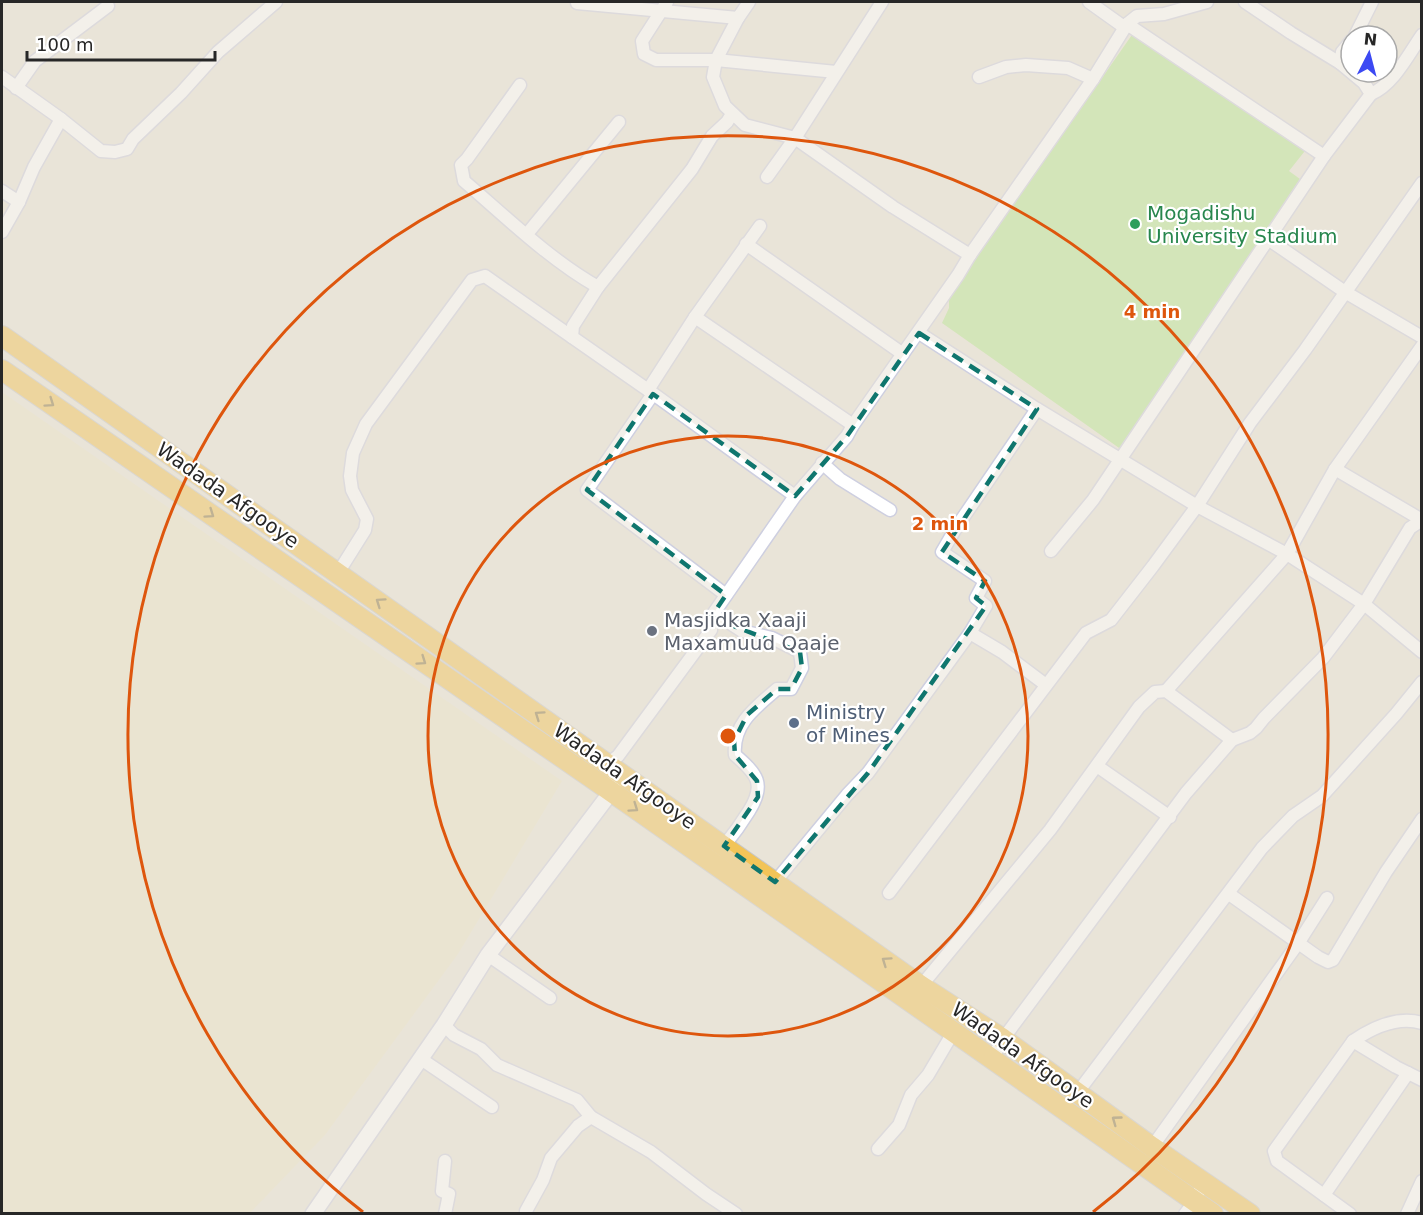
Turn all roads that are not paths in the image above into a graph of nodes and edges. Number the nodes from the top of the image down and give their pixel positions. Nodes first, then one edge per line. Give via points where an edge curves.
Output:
1 (276, 2) edge
2 (577, 2) edge
3 (750, 2) edge
4 (882, 2) edge
5 (1089, 2) edge
6 (1207, 2) edge
7 (1245, 2) edge
8 (1372, 2) edge
9 (108, 6) dead end
10 (664, 6) edge
11 (738, 18) junction
12 (1361, 24) edge
13 (1125, 26) junction
14 (1422, 35) edge
15 (716, 60) junction
16 (1339, 62) edge
17 (836, 72) junction
18 (2, 77) edge
19 (979, 77) dead end
20 (1093, 79) junction
21 (1365, 84) edge
22 (520, 85) dead end
23 (16, 88) junction
24 (1371, 94) junction
25 (732, 114) junction
26 (61, 119) junction
27 (619, 122) dead end
28 (795, 138) junction
29 (1324, 156) junction
30 (767, 177) dead end
31 (1422, 183) edge
32 (2, 191) edge
33 (19, 202) junction
34 (760, 226) dead end
35 (2, 232) edge
36 (527, 234) junction
37 (1268, 239) junction
38 (746, 244) junction
39 (970, 255) junction
40 (598, 287) junction
41 (1345, 292) junction
42 (695, 317) junction
43 (919, 333) junction
44 (2, 336) edge
45 (572, 337) junction
46 (1422, 337) edge
47 (1422, 346) edge
48 (903, 354) junction
49 (2, 370) edge
50 (651, 392) junction
51 (1037, 409) junction
52 (853, 425) junction
53 (1120, 460) junction
54 (822, 464) junction
55 (1335, 469) junction
56 (795, 496) junction
57 (1197, 506) junction
58 (890, 510) dead end
59 (1422, 520) edge
60 (1052, 551) dead end
61 (1287, 554) junction
62 (338, 573) junction
63 (726, 595) junction
64 (1364, 604) junction
65 (711, 616) junction
66 (970, 633) junction
67 (1422, 652) edge
68 (1422, 682) edge
69 (1046, 685) junction
70 (1166, 691) junction
71 (1232, 740) junction
72 (1097, 766) junction
73 (613, 768) junction
74 (605, 787) junction
75 (1170, 817) junction
76 (1422, 819) edge
77 (724, 846) junction
78 (775, 882) junction
79 (889, 893) dead end
80 (1228, 894) junction
81 (1327, 898) dead end
82 (1299, 942) junction
83 (488, 955) junction
84 (921, 986) junction
85 (550, 998) dead end
86 (915, 1005) junction
87 (1422, 1023) edge
88 (444, 1025) junction
89 (954, 1031) junction
90 (1003, 1039) junction
91 (1353, 1041) junction
92 (421, 1059) junction
93 (992, 1059) junction
94 (1408, 1073) junction
95 (1422, 1080) edge
96 (1078, 1092) junction
97 (492, 1107) dead end
98 (591, 1118) junction
99 (1152, 1147) junction
100 (878, 1149) dead end
101 (445, 1161) dead end
102 (1204, 1181) junction
103 (1422, 1181) edge
104 (1324, 1195) junction
105 (1190, 1207) edge
106 (526, 1211) dead end
107 (313, 1214) edge
108 (444, 1214) edge
109 (736, 1214) edge
110 (1213, 1214) edge
111 (1250, 1214) edge
112 (1350, 1214) edge
113 (1407, 1214) edge

1 - 26 street via 218,52 127,149 101,151
2 - 10 street
3 - 11 street
4 - 17 street
5 - 13 street
6 - 13 street via 1164,14 1137,16
7 - 16 street
8 - 12 street
9 - 23 street via 35,61
10 - 11 street
10 - 15 street via 642,41 644,54 656,60
11 - 15 street
13 - 20 street
13 - 29 street
14 - 24 street via 1383,87
15 - 17 street
15 - 25 street via 713,77
17 - 28 street
18 - 23 street
19 - 20 street via 1006,67 1026,65 1068,68
20 - 39 street
21 - 24 street
22 - 36 street via 460,165 464,181
23 - 26 street
24 - 29 street
25 - 28 street via 745,125
25 - 40 street
26 - 33 street
27 - 36 street
28 - 30 street
28 - 39 street
29 - 37 street
31 - 41 street
32 - 33 street
33 - 35 street
34 - 38 street
36 - 40 street
37 - 41 street
37 - 53 street
38 - 42 street
38 - 48 street
39 - 43 street
40 - 45 street via 573,326
41 - 46 street
41 - 57 street via 1250,423
42 - 50 street
42 - 52 street
43 - 48 street
43 - 51 street
44 - 62 highway, Wadada Afgooye
45 - 50 street
45 - 62 street via 485,276 472,280 366,424 353,453 350,476 352,490 367,519 365,530
47 - 55 street
48 - 52 street
49 -> 74 highway, Wadada Afgooye
50 - 56 street
50 - 63 street via 587,490
51 - 53 street
51 - 66 street via 942,552 985,580 976,598 986,606
52 - 54 street
53 - 57 street
53 - 60 street
54 - 56 street
54 - 58 street
55 - 59 street
55 - 61 street
56 - 63 street
57 - 61 street
57 - 69 street via 1111,621 1086,633
59 - 64 street via 1410,528
61 - 64 street
61 - 70 street
73 -> 62 highway, Wadada Afgooye
63 - 65 street
64 - 67 street
64 - 71 street via 1323,658 1256,728
65 - 73 street via 711,630
65 - 77 street via 800,652 802,668 791,689 777,689 747,715 734,741 735,754 757,781 758,797
66 - 69 street
66 - 78 street via 868,773
68 - 80 street via 1322,796 1279,829
69 - 79 street
70 - 71 street
70 - 72 street via 1155,692 1139,707
71 - 75 street
72 - 75 street
72 - 84 street via 1050,830
73 - 74 street
73 - 77 highway, Wadada Afgooye
74 - 83 street
74 -> 86 highway, Wadada Afgooye
75 - 90 street
76 - 82 street via 1333,960 1328,962
77 - 78 highway, Wadada Afgooye
84 -> 78 highway, Wadada Afgooye
80 - 82 street
80 - 96 street
81 - 82 street
82 - 99 street
83 - 85 street
83 - 88 street
84 - 86 street
84 - 90 highway, Wadada Afgooye
86 - 89 highway, Wadada Afgooye
87 - 91 street via 1405,1020 1381,1026
88 - 92 street
88 - 98 street via 481,1049 497,1065 577,1100
89 - 93 highway, Wadada Afgooye
89 - 100 street via 911,1095 899,1125
90 - 93 street
90 - 96 highway, Wadada Afgooye
91 - 94 street
91 - 104 street via 1274,1151 1277,1161
92 - 97 street
92 - 107 street
93 - 105 highway, Wadada Afgooye
94 - 95 street
94 - 104 street
99 -> 96 highway, Wadada Afgooye
98 - 106 street via 578,1126 551,1158
98 - 109 street via 651,1152
99 - 102 highway, Wadada Afgooye
101 - 108 street via 442,1191 449,1194
102 - 105 street
102 - 111 highway, Wadada Afgooye
103 - 113 street
104 - 112 street
105 - 110 highway, Wadada Afgooye

